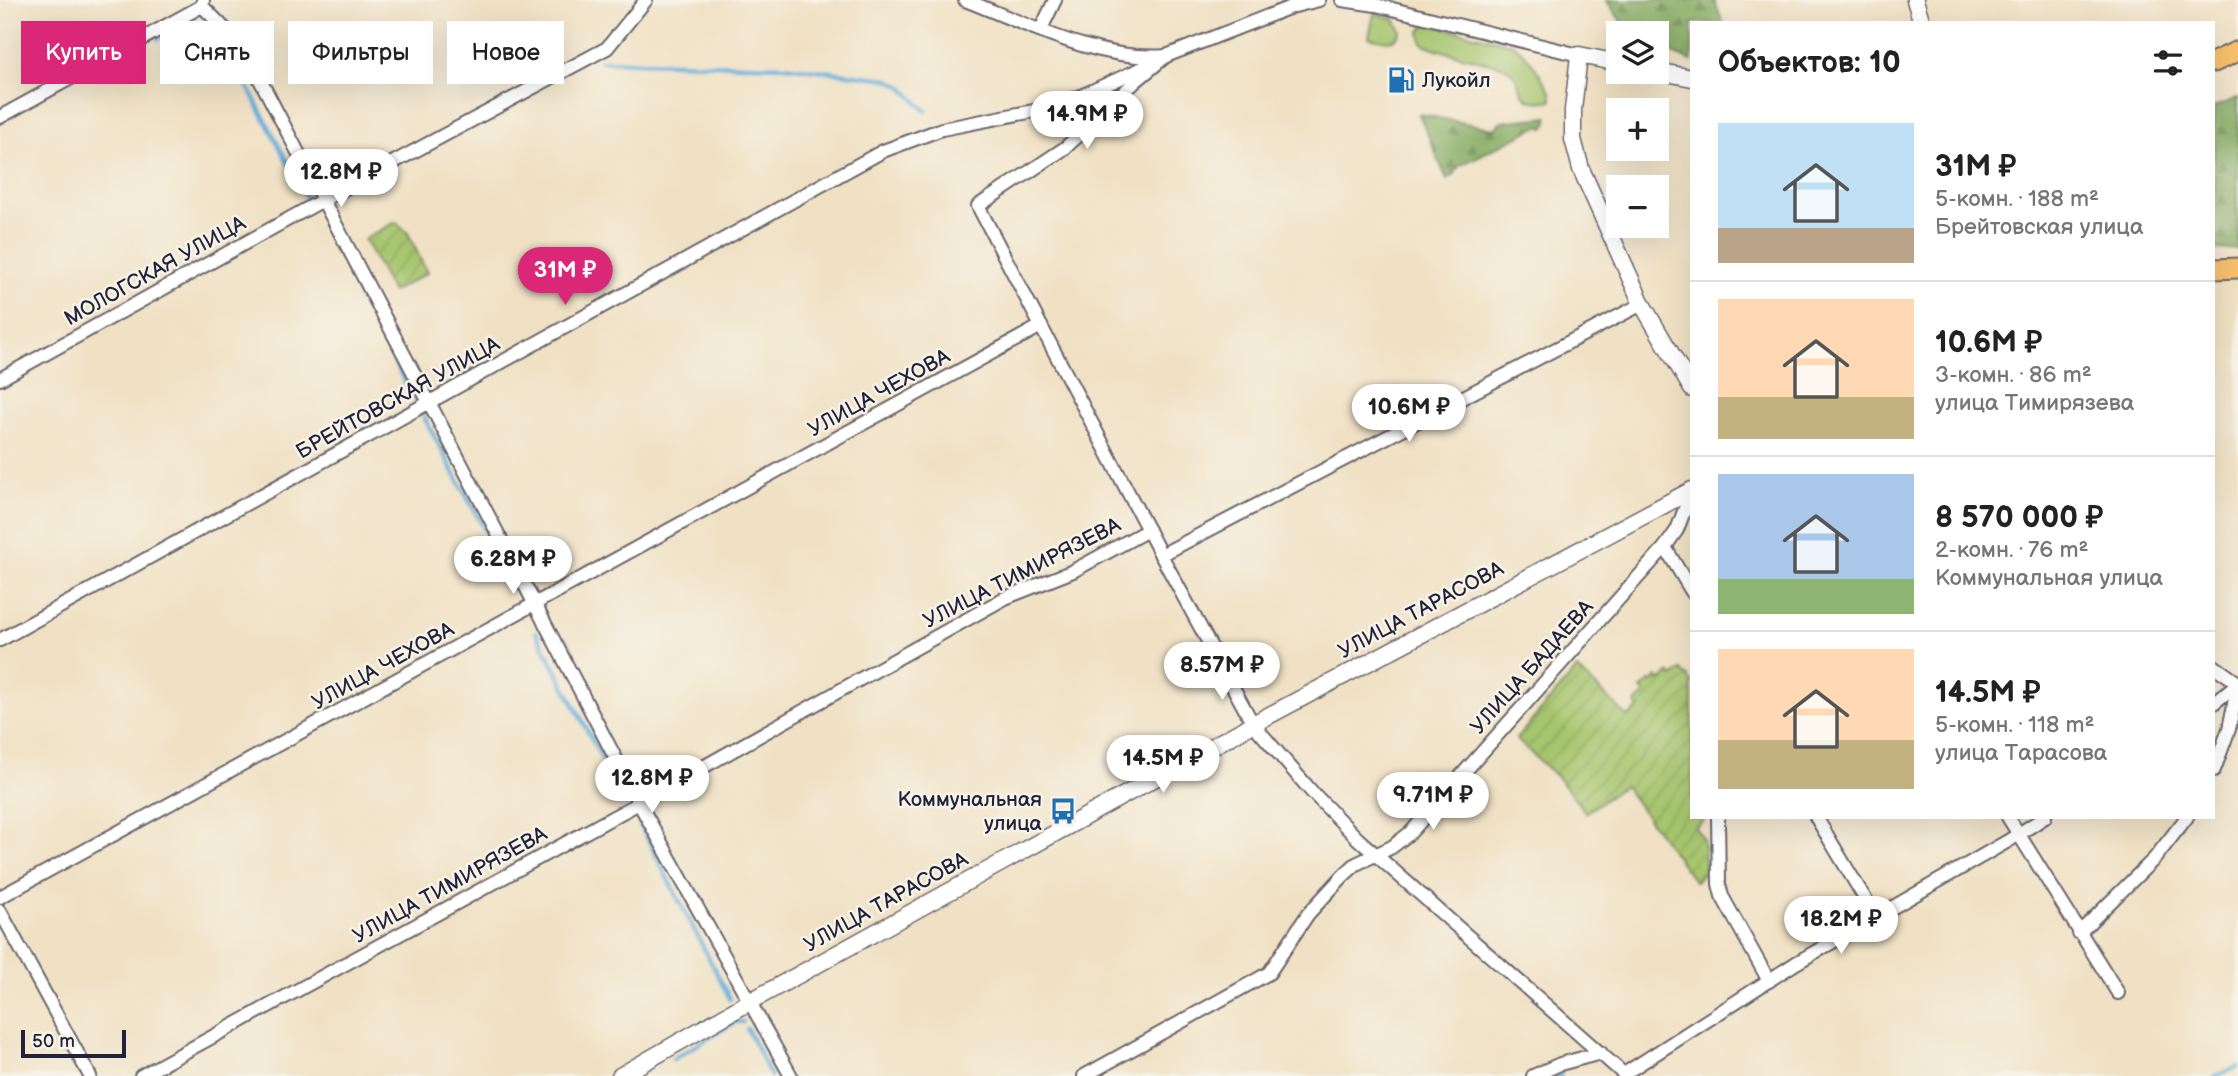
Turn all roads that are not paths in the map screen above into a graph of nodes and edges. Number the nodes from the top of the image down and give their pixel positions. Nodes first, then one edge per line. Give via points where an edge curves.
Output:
1 (646, 0) edge
2 (965, 0) edge
3 (1055, 0) edge
4 (1313, 0) edge
5 (1319, 0) edge
6 (1342, 0) edge
7 (1915, 0) edge
8 (203, 3) edge
9 (1921, 21) edge
10 (1041, 29) junction
11 (2238, 51) edge
12 (1579, 55) junction
13 (1166, 56) junction
14 (1606, 60) edge
15 (2215, 62) edge
16 (1669, 73) edge
17 (1690, 78) edge
18 (0, 117) edge
19 (323, 200) junction
20 (2238, 268) edge
21 (2215, 269) edge
22 (1642, 304) junction
23 (1041, 326) junction
24 (0, 379) edge
25 (1690, 386) edge
26 (431, 403) junction
27 (1690, 491) edge
28 (1690, 495) edge
29 (1148, 530) junction
30 (1665, 547) junction
31 (1161, 555) junction
32 (1690, 590) edge
33 (536, 605) junction
34 (0, 640) edge
35 (2215, 667) edge
36 (2238, 683) edge
37 (2215, 702) edge
38 (1253, 724) junction
39 (2215, 766) edge
40 (639, 803) junction
41 (1718, 819) edge
42 (1817, 819) edge
43 (2009, 819) edge
44 (2042, 819) edge
45 (2185, 819) edge
46 (2018, 835) junction
47 (1374, 854) junction
48 (0, 897) edge
49 (0, 911) edge
50 (1876, 917) junction
51 (2078, 933) junction
52 (1769, 981) junction
53 (2118, 993) dead end
54 (751, 1001) junction
55 (1601, 1053) junction
56 (1625, 1075) edge
57 (90, 1076) edge
58 (141, 1076) edge
59 (620, 1076) edge
60 (791, 1076) edge
61 (1084, 1076) edge
62 (1533, 1076) edge

1 - 19 street, МОЛОГСКАЯ УЛИЦА via 607,48
2 - 10 street
3 - 10 street
4 - 5 street
4 - 13 street
6 - 12 street
7 - 9 street
8 - 18 street
8 - 19 street via 257,74
10 - 13 street via 1101,50 1146,58
11 - 15 main road
12 - 14 street
12 - 22 street via 1573,139 1581,169
13 - 23 street via 1065,148 978,206
13 - 26 street, БРЕЙТОВСКАЯ УЛИЦА via 1059,106 942,129 883,151
16 - 17 street
19 - 24 street, МОЛОГСКАЯ УЛИЦА
19 - 26 street
20 - 21 main road
22 - 25 street
22 - 31 street
23 - 29 street
23 - 33 street, УЛИЦА ЧЕХОВА
26 - 33 street
26 - 34 street, БРЕЙТОВСКАЯ УЛИЦА
27 - 38 street, УЛИЦА ТАРАСОВА
28 - 30 street, УЛИЦА БАДАЕВА
29 - 31 street
29 - 40 street, УЛИЦА ТИМИРЯЗЕВА via 1073,571 1006,598
30 - 32 street
30 - 47 street, УЛИЦА БАДАЕВА via 1411,832
31 - 38 street
33 - 40 street
33 - 48 street, УЛИЦА ЧЕХОВА
35 - 36 street
36 - 37 street
36 - 39 street via 2229,729
38 - 47 street
38 - 54 street, УЛИЦА ТАРАСОВА
40 - 54 street
40 - 58 street, УЛИЦА ТИМИРЯЗЕВА
41 - 52 street via 1718,884
42 - 50 street
43 - 46 street
44 - 46 street
45 - 51 street via 2155,858
46 - 50 street
46 - 51 street
47 - 55 street
47 - 61 street, УЛИЦА БАДАЕВА via 1356,864 1308,914 1269,973
49 - 57 street
50 - 52 street
51 - 53 street
52 - 56 street
54 - 59 street, УЛИЦА ТАРАСОВА
54 - 60 street
55 - 56 street
55 - 62 street

